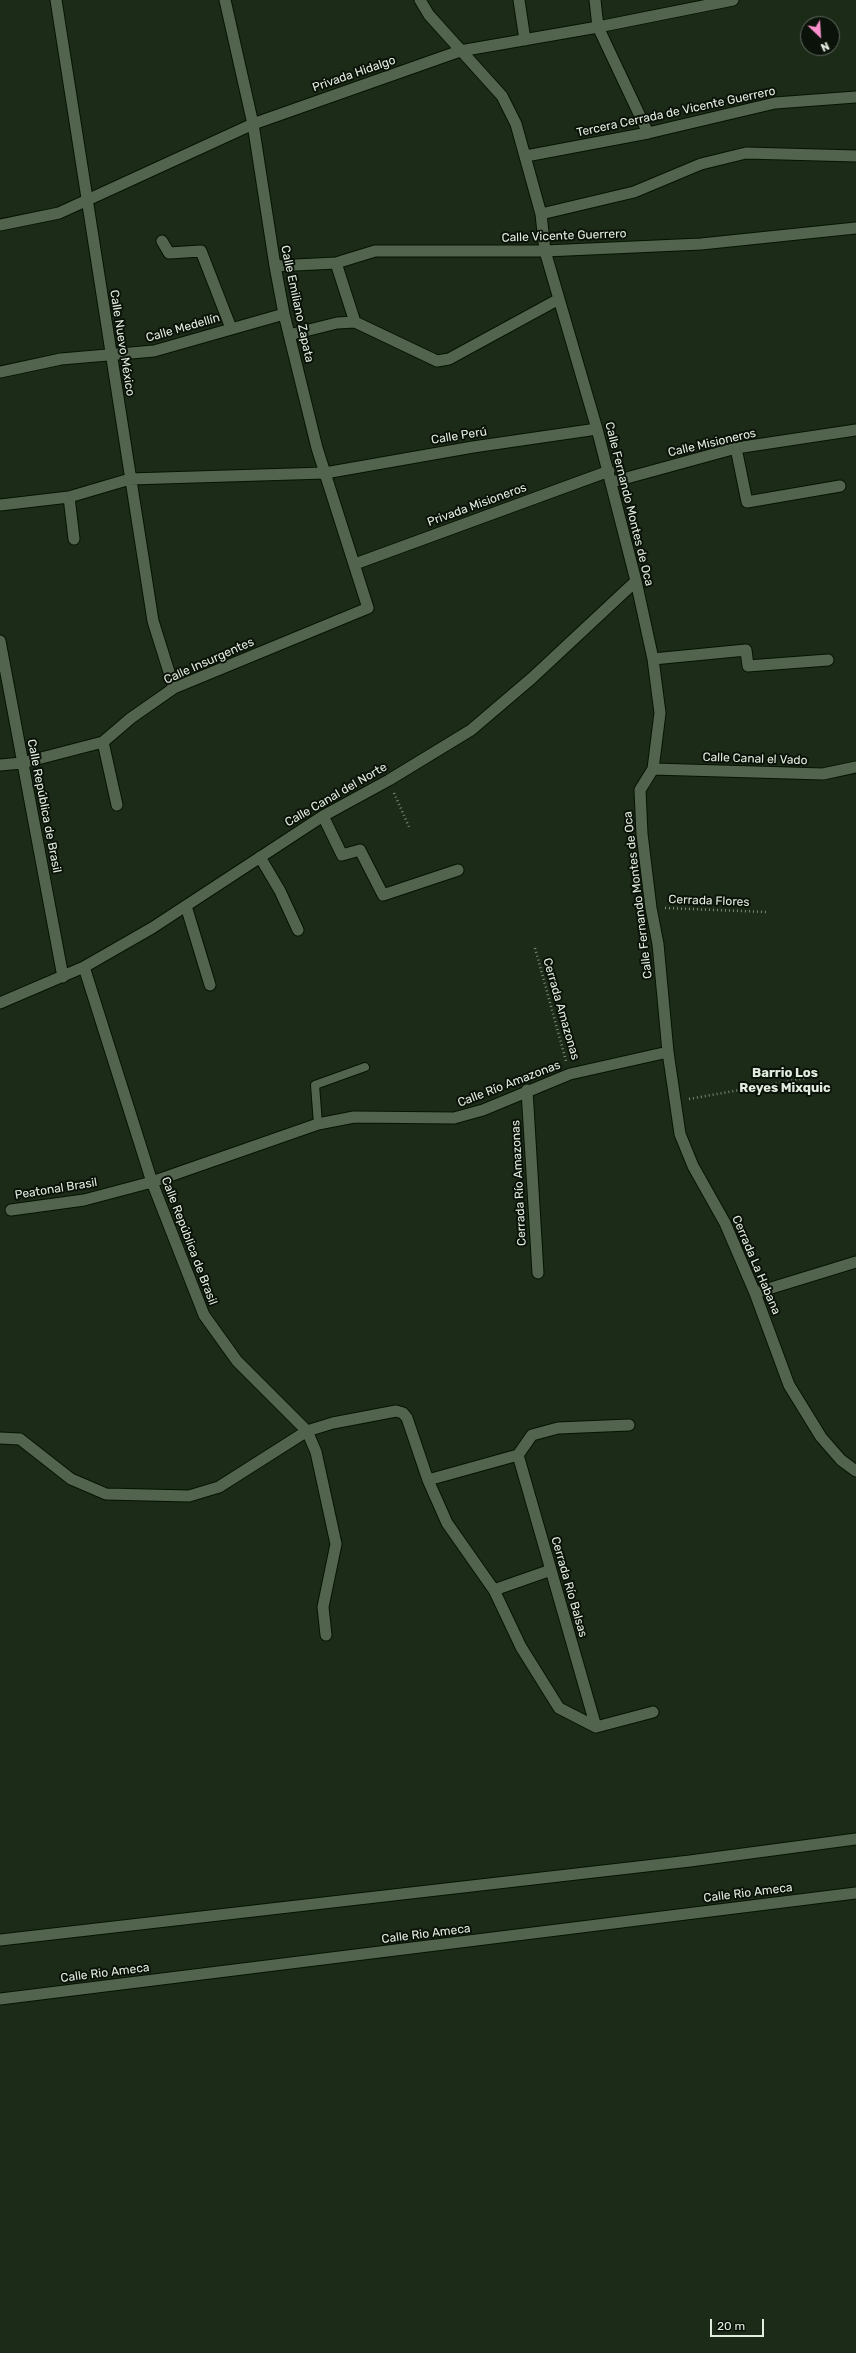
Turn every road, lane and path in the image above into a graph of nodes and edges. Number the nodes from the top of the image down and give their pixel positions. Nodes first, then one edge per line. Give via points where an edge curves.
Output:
1 (56, 0) edge
2 (225, 0) edge
3 (420, 0) edge
4 (519, 0) edge
5 (595, 0) edge
6 (733, 0) edge
7 (598, 27) junction
8 (525, 40) junction
9 (460, 51) junction
10 (856, 97) edge
11 (253, 124) junction
12 (648, 133) junction
13 (526, 156) junction
14 (856, 156) edge
15 (87, 199) junction
16 (541, 214) junction
17 (0, 225) edge
18 (856, 228) edge
19 (162, 241) dead end
20 (545, 251) junction
21 (336, 263) junction
22 (275, 266) junction
23 (559, 299) junction
24 (284, 314) junction
25 (355, 322) junction
26 (231, 328) junction
27 (289, 335) junction
28 (111, 356) junction
29 (0, 372) edge
30 (597, 430) junction
31 (856, 430) edge
32 (736, 448) junction
33 (325, 473) junction
34 (610, 477) junction
35 (130, 479) junction
36 (840, 486) dead end
37 (69, 497) junction
38 (0, 505) edge
39 (74, 539) dead end
40 (355, 564) junction
41 (636, 581) junction
42 (368, 608) joint
43 (0, 641) edge
44 (653, 659) junction
45 (828, 660) dead end
46 (174, 688) junction
47 (103, 742) junction
48 (22, 763) junction
49 (0, 765) edge
50 (856, 767) edge
51 (653, 769) junction
52 (389, 780) junction
53 (117, 805) dead end
54 (322, 816) junction
55 (410, 829) dead end
56 (260, 857) junction
57 (458, 870) dead end
58 (186, 906) junction
59 (651, 908) junction
60 (767, 912) dead end
61 (298, 930) dead end
62 (535, 948) dead end
63 (84, 967) junction
64 (63, 977) junction
65 (210, 985) dead end
66 (0, 1003) edge
67 (668, 1052) junction
68 (365, 1066) dead end
69 (570, 1074) junction
70 (807, 1078) dead end
71 (527, 1090) junction
72 (675, 1101) junction
73 (318, 1124) junction
74 (152, 1182) junction
75 (11, 1210) dead end
76 (856, 1262) edge
77 (538, 1273) dead end
78 (755, 1293) junction
79 (629, 1425) dead end
80 (307, 1431) junction
81 (0, 1438) edge
82 (518, 1455) junction
83 (856, 1471) edge
84 (428, 1480) junction
85 (551, 1570) junction
86 (494, 1590) junction
87 (326, 1635) dead end
88 (653, 1712) dead end
89 (596, 1727) junction
90 (856, 1839) edge
91 (856, 1893) edge
92 (0, 1940) edge
93 (0, 1999) edge

1 - 15 street, Calle Nuevo México
2 - 11 street, Calle Emiliano Zapata
3 - 9 street, Calle Fernando Montes de Oca
4 - 8 street
5 - 7 street
6 - 7 street, Privada Hidalgo
7 - 8 street, Privada Hidalgo
7 - 12 street
8 - 9 street, Privada Hidalgo
9 - 11 street, Privada Hidalgo
9 - 13 street, Calle Fernando Montes de Oca via 502,96 516,124
10 - 12 street, Tercera Cerrada de Vicente Guerrero via 775,103
11 - 15 street, Privada Hidalgo
11 - 22 street, Calle Emiliano Zapata
12 - 13 street, Tercera Cerrada de Vicente Guerrero
13 - 16 street, Calle Fernando Montes de Oca
14 - 16 street via 746,153 701,164 634,192
15 - 17 street, Privada Hidalgo via 59,213
15 - 28 street, Calle Nuevo México
16 - 20 street, Calle Fernando Montes de Oca
18 - 20 street, Calle Vicente Guerrero via 701,244
19 - 26 street via 168,253 201,251
20 - 21 street, Calle Vicente Guerrero via 375,251
20 - 23 street, Calle Fernando Montes de Oca
21 - 22 street, Calle Vicente Guerrero
21 - 25 street
22 - 24 street, Calle Emiliano Zapata
23 - 25 street via 449,359 437,361
23 - 30 street, Calle Fernando Montes de Oca
24 - 26 street, Calle Medellín
24 - 27 street, Calle Emiliano Zapata
25 - 27 street via 337,323
26 - 28 street, Calle Medellín via 154,351
27 - 33 street, Calle Emiliano Zapata
28 - 29 street, Calle Medellín via 62,359
28 - 35 street, Calle Nuevo México
30 - 33 street, Calle Perú via 473,447
30 - 34 street, Calle Fernando Montes de Oca
31 - 32 street, Calle Misioneros
32 - 34 street, Calle Misioneros
32 - 36 street via 747,502
33 - 35 street, Calle Perú
33 - 40 street, Calle Emiliano Zapata
34 - 40 street, Privada Misioneros
34 - 41 street, Calle Fernando Montes de Oca
35 - 37 street, Calle Perú
35 - 46 street, Calle Nuevo México via 153,622
37 - 38 street, Calle Perú
37 - 39 street
40 - 42 street, Calle Emiliano Zapata
41 - 44 street, Calle Fernando Montes de Oca
41 - 52 street, Calle Canal del Norte via 532,678 471,730
42 - 46 street, Calle Insurgentes
43 - 48 street, Calle República de Brasil
44 - 45 street via 746,650 748,666
44 - 51 street, Calle Fernando Montes de Oca via 660,713
46 - 47 street, Calle Insurgentes via 131,718
47 - 48 street, Calle Insurgentes
47 - 53 street
48 - 49 street, Calle Insurgentes
48 - 64 street, Calle República de Brasil
50 - 51 street, Calle Canal el Vado via 822,774
51 - 59 street, Calle Fernando Montes de Oca via 640,790 642,834
52 - 54 street, Calle Canal del Norte
52 - 55 path
54 - 56 street, Calle Canal del Norte
54 - 57 street via 342,855 360,850 383,895
56 - 58 street, Calle Canal del Norte
56 - 61 street via 280,891
58 - 63 street, Calle Canal del Norte
58 - 65 street
59 - 60 path, Cerrada Flores
59 - 67 street, Calle Fernando Montes de Oca via 658,944
62 - 69 path, Cerrada Amazonas
63 - 64 street, Calle Canal del Norte
63 - 74 street, Calle República de Brasil
64 - 66 street, Calle Canal del Norte
67 - 69 street, Calle Río Amazonas
67 - 72 street, Cerrada La Habana
68 - 73 lane via 315,1085
69 - 71 street, Calle Río Amazonas
70 - 72 path
71 - 73 street, Calle Río Amazonas via 483,1110 454,1118 354,1117
71 - 77 street, Cerrada Río Amazonas
72 - 78 street, Cerrada La Habana via 680,1134 690,1160 725,1223
73 - 74 street, Calle Río Amazonas
74 - 75 street, Peatonal Brasil via 84,1200
74 - 80 street, Calle República de Brasil via 204,1315 237,1361
76 - 78 street
78 - 83 street, Cerrada La Habana via 789,1385 821,1437 841,1460
79 - 82 street via 558,1428 532,1435
80 - 81 street via 219,1487 190,1496 106,1494 71,1479 20,1439
80 - 84 street via 333,1423 396,1411 403,1413
80 - 87 street, Calle República de Brasil via 316,1452 336,1544 323,1607
82 - 84 street
82 - 85 street, Cerrada Río Balsas
84 - 86 street via 446,1523
85 - 86 street
85 - 89 street, Cerrada Río Balsas
86 - 89 street via 521,1648 559,1708
88 - 89 street
90 - 92 street via 682,1862
91 - 93 street, Calle Rio Ameca

